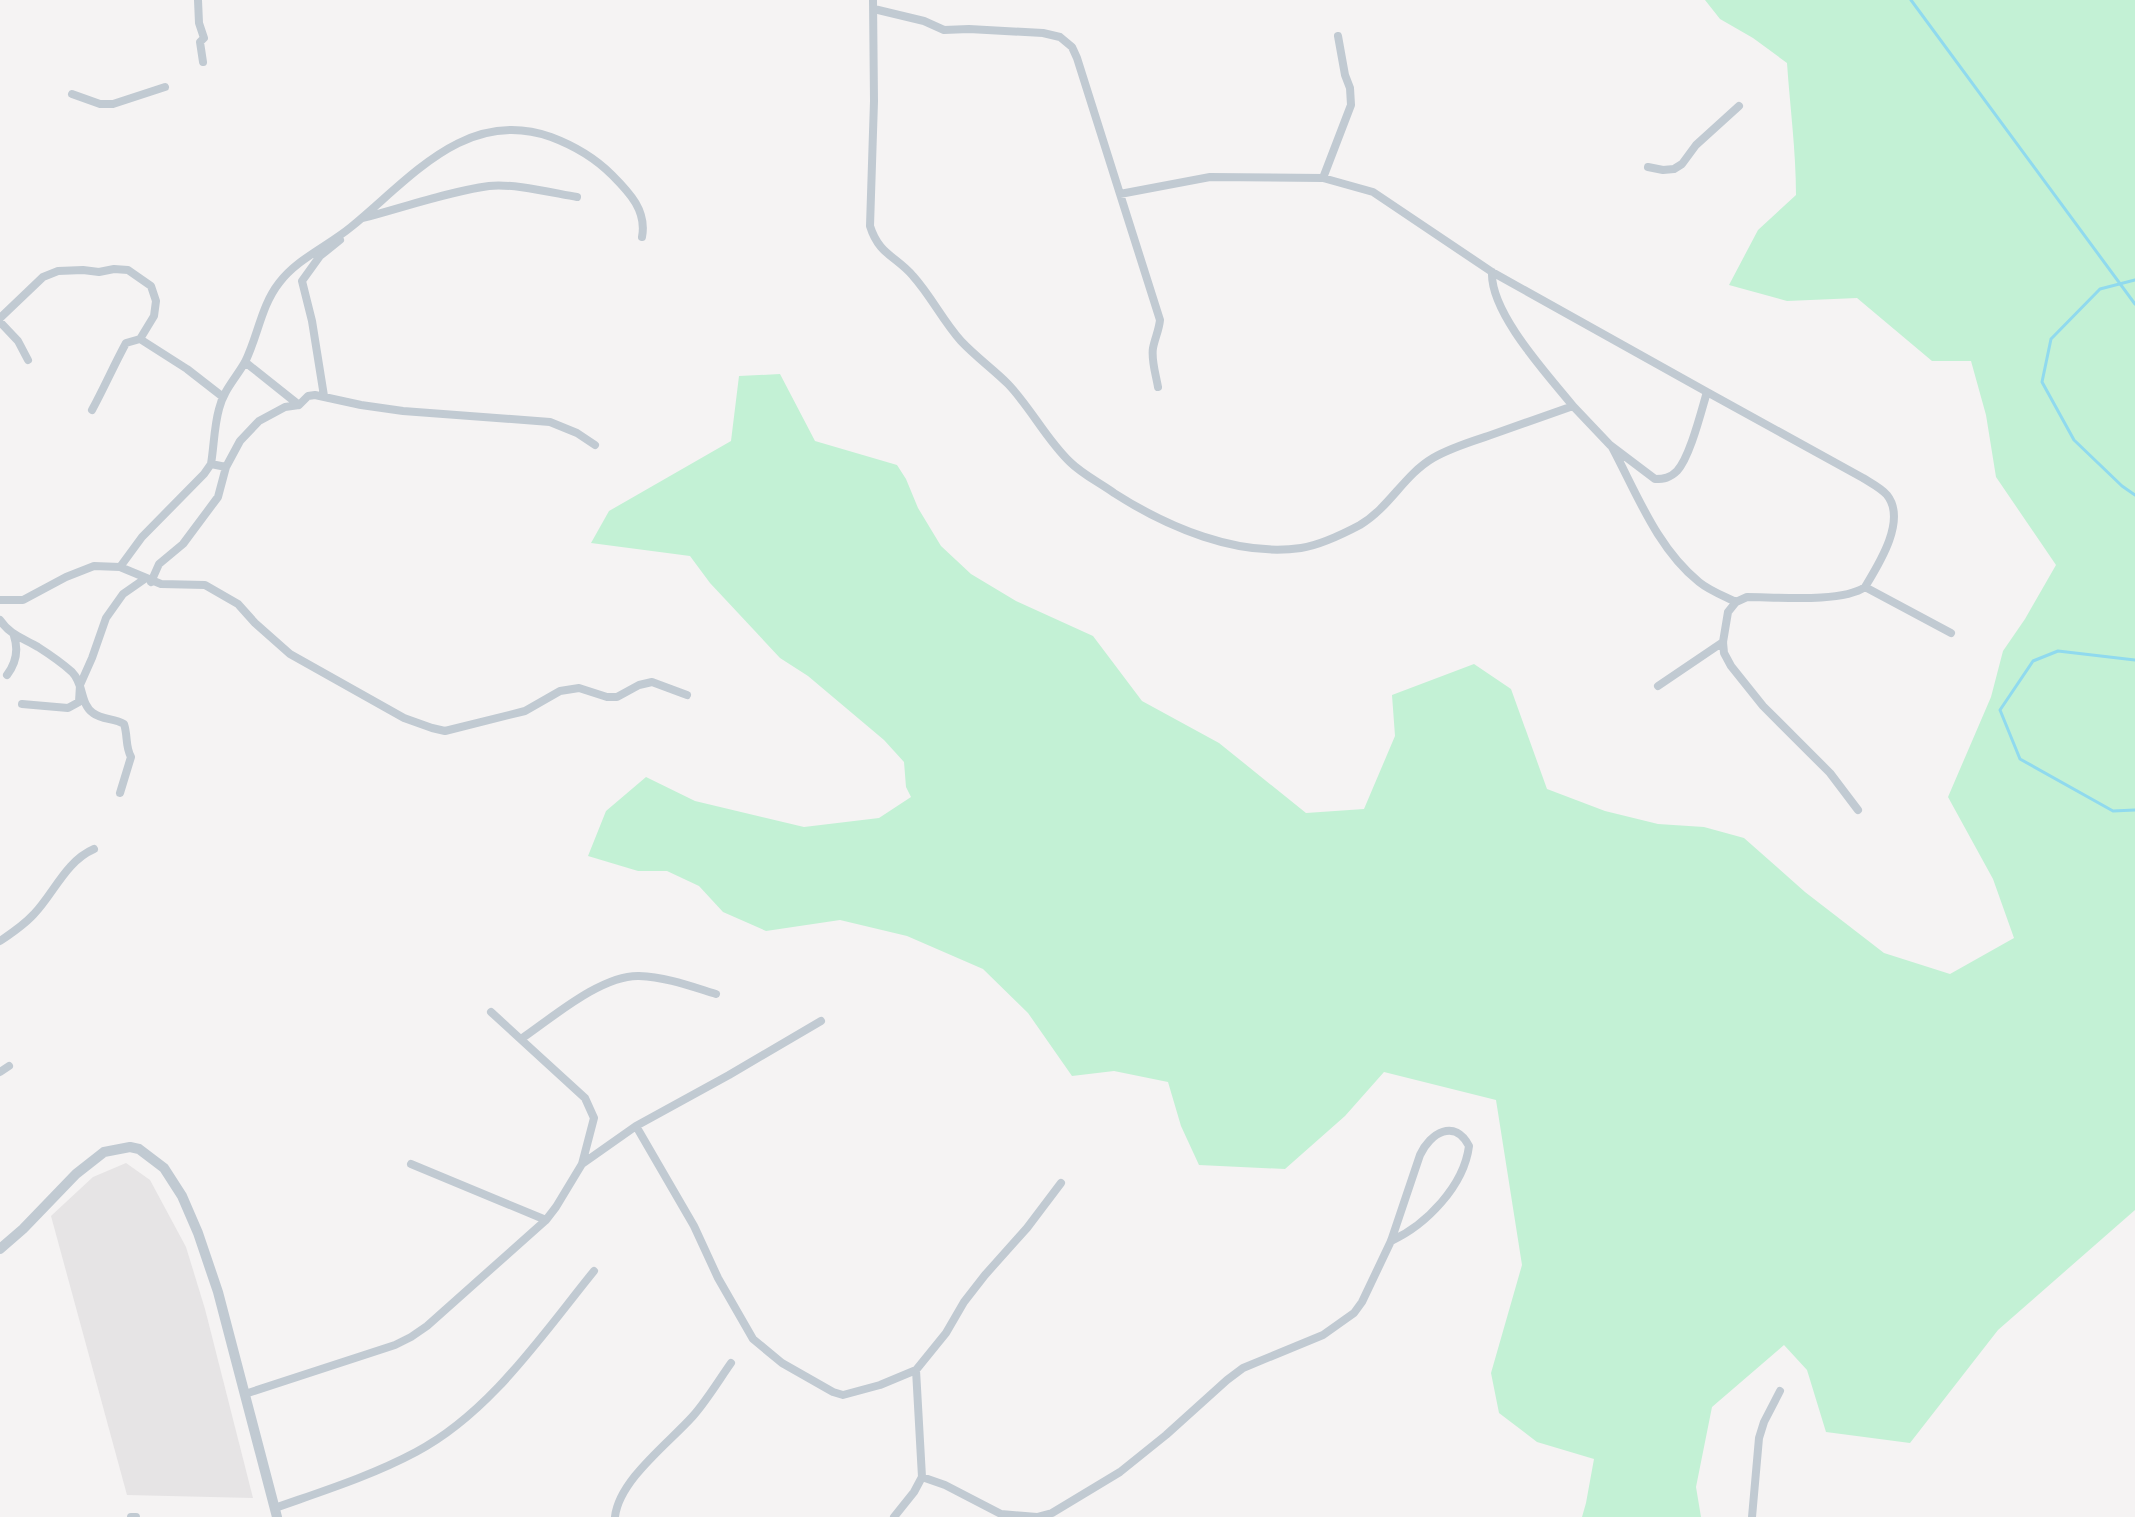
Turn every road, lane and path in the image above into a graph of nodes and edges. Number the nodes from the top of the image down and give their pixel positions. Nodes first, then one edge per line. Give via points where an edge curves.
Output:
1 (198, 0) edge
2 (874, 5) edge
3 (1338, 36) dead end
4 (203, 62) dead end
5 (165, 87) dead end
6 (72, 94) dead end
7 (1739, 106) dead end
8 (1648, 167) dead end
9 (1323, 178) junction
10 (1120, 194) junction
11 (577, 197) dead end
12 (360, 219) junction
13 (350, 228) junction
14 (642, 237) dead end
15 (290, 271) junction
16 (1492, 272) junction
17 (302, 281) junction
18 (0, 320) edge
19 (140, 339) junction
20 (28, 360) dead end
21 (245, 362) junction
22 (1158, 387) dead end
23 (1707, 392) junction
24 (324, 396) junction
25 (223, 397) junction
26 (299, 405) junction
27 (1573, 406) junction
28 (92, 410) dead end
29 (595, 445) dead end
30 (1610, 445) junction
31 (211, 464) junction
32 (226, 467) junction
33 (120, 567) junction
34 (148, 580) junction
35 (1864, 587) junction
36 (0, 600) edge
37 (1736, 602) junction
38 (0, 620) edge
39 (1951, 633) dead end
40 (14, 636) junction
41 (1723, 642) junction
42 (7, 675) dead end
43 (80, 685) junction
44 (1658, 686) dead end
45 (687, 695) dead end
46 (22, 704) dead end
47 (120, 793) dead end
48 (1858, 810) dead end
49 (94, 849) dead end
50 (0, 941) edge
51 (716, 994) dead end
52 (491, 1012) dead end
53 (821, 1021) dead end
54 (522, 1039) junction
55 (9, 1066) dead end
56 (0, 1072) edge
57 (636, 1126) junction
58 (411, 1164) dead end
59 (582, 1164) junction
60 (1061, 1183) dead end
61 (546, 1220) junction
62 (1391, 1241) junction
63 (0, 1249) edge
64 (594, 1271) dead end
65 (731, 1363) dead end
66 (916, 1370) junction
67 (1780, 1391) dead end
68 (245, 1394) junction
69 (922, 1477) junction
70 (276, 1513) edge
71 (131, 1517) edge
72 (136, 1517) edge
73 (615, 1517) edge
74 (894, 1517) edge
75 (1752, 1517) edge

1 - 4 street
2 - 10 street via 944,30 1060,37 1072,47 1077,58
2 - 27 street via 870,226 875,241 915,278 961,341 1027,405 1046,436 1071,464 1141,510 1220,543 1274,550 1303,548 1362,524 1413,472 1434,458
3 - 9 street via 1351,105
5 - 6 street via 100,105
7 - 8 street via 1696,145 1682,164 1674,169
9 - 10 street via 1210,177
9 - 16 street via 1373,192
10 - 22 street via 1160,320 1153,349
11 - 12 street via 491,186
12 - 13 street
12 - 14 street via 451,146 496,130 523,130 562,141 596,159 627,190 641,212
13 - 15 street
13 - 17 street via 320,256
15 - 17 street
15 - 21 street via 270,296
16 - 23 street
16 - 27 street via 1497,298 1521,342
17 - 24 street
18 - 19 street via 43,277 58,271 99,272 114,268 128,270 151,286 156,301 154,315
18 - 20 street
19 - 25 street
19 - 28 street via 126,343
21 - 25 street
21 - 26 street
23 - 30 street via 1685,458 1669,477 1655,479
23 - 35 street via 1886,494 1893,505 1894,528
24 - 26 street via 308,396
24 - 29 street via 403,411 550,422
25 - 31 street
26 - 32 street via 285,406 259,420 240,441
27 - 30 street
30 - 37 street via 1645,512 1679,563 1701,584
31 - 32 street
31 - 33 street via 142,537
32 - 34 street via 218,497 183,544 159,564
33 - 34 street
33 - 36 street via 94,566 23,600
34 - 43 street via 123,594 106,618
34 - 45 street via 166,585 206,585 238,604 290,654 394,713 445,731 525,711 560,691 579,688 617,697 652,682
35 - 37 street via 1847,594 1747,597
35 - 39 street
37 - 41 street via 1728,612
38 - 40 street
40 - 42 street via 17,653
40 - 43 street via 49,655 70,671
41 - 44 street
41 - 48 street via 1731,666 1763,706 1830,773
43 - 46 street via 79,702 68,708
43 - 47 street via 86,705 96,716 124,724 131,757
49 - 50 street via 76,861 33,915
51 - 54 street via 675,981 636,976 611,981 596,987
52 - 54 street
53 - 57 street
54 - 59 street via 585,1098 590,1108 594,1119
55 - 56 street
57 - 59 street
57 - 66 street via 753,1339 782,1363 843,1395
58 - 61 street
59 - 61 street
60 - 66 street via 964,1302 946,1333
61 - 68 street via 411,1337
62 - 62 street via 1425,1143 1447,1131 1458,1132 1469,1146 1464,1168 1426,1220
62 - 69 street via 1354,1313 1323,1335 1243,1368 1120,1472 1052,1513 1037,1517 1001,1514
63 - 68 street via 76,1174 104,1152 139,1149 164,1168 182,1196 218,1292
64 - 70 street via 526,1357 464,1419 417,1452
65 - 73 street via 694,1415 634,1478 620,1497
66 - 69 street
67 - 75 street via 1759,1438
68 - 70 street
69 - 74 street
71 - 72 street

